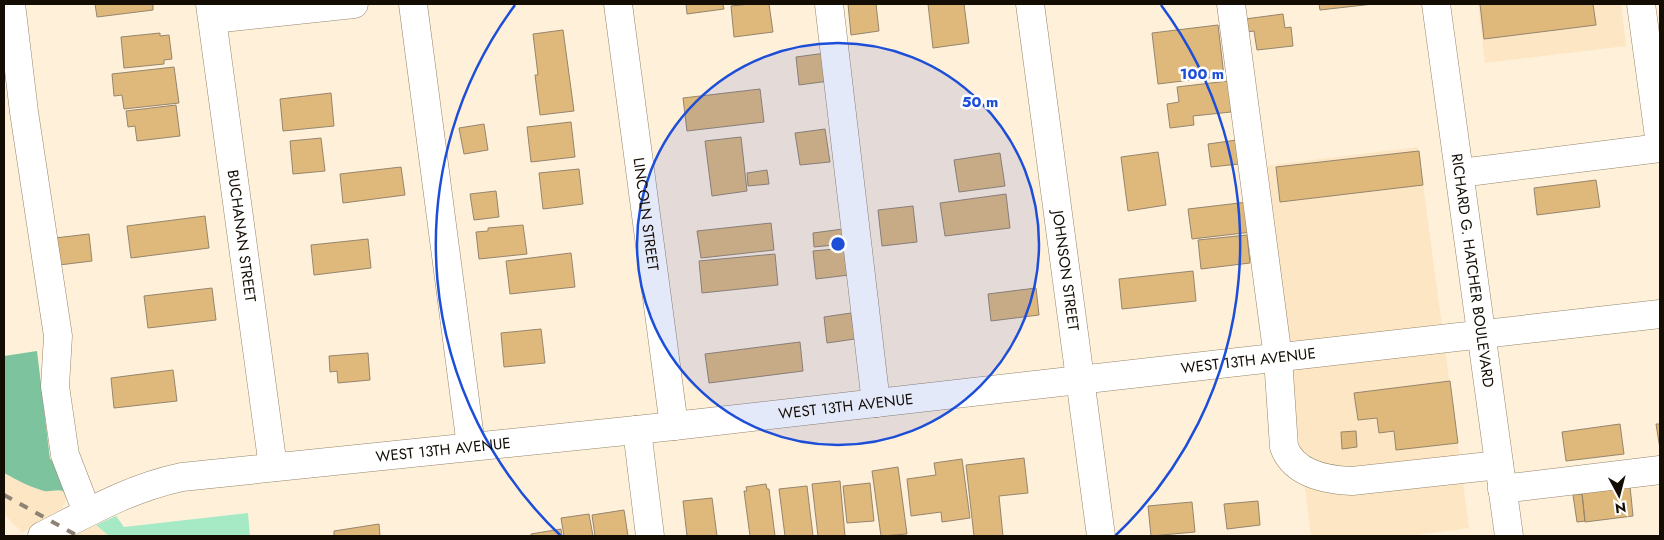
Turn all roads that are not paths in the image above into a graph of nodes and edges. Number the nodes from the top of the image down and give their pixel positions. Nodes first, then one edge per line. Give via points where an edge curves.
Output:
1 (11, 4) edge
2 (354, 4) edge
3 (413, 4) edge
4 (618, 4) edge
5 (829, 4) edge
6 (1030, 4) edge
7 (1231, 4) edge
8 (1436, 4) edge
9 (1641, 4) edge
10 (314, 6) edge
11 (211, 12) edge
12 (1659, 128) edge
13 (1660, 148) edge
14 (1460, 173) junction
15 (1660, 314) edge
16 (1482, 334) junction
17 (1278, 358) junction
18 (1081, 380) junction
19 (876, 403) junction
20 (674, 426) junction
21 (637, 430) junction
22 (471, 446) junction
23 (272, 467) junction
24 (1660, 470) edge
25 (1501, 477) junction
26 (86, 512) junction
27 (42, 536) edge
28 (650, 536) edge
29 (1101, 536) edge
30 (1509, 536) edge

1 - 26 street via 58,336 55,386 65,455
2 - 10 street
3 - 22 street
4 - 20 street, LINCOLN STREET
5 - 19 street
6 - 18 street, JOHNSON STREET
7 - 17 street
8 - 14 street, RICHARD G. HATCHER BOULEVARD
9 - 12 street
10 - 11 street
11 - 23 street, BUCHANAN STREET
13 - 14 street
14 - 16 street, RICHARD G. HATCHER BOULEVARD
15 - 16 street, WEST 13TH AVENUE
16 - 17 street, WEST 13TH AVENUE
16 - 25 street, RICHARD G. HATCHER BOULEVARD
17 - 18 street, WEST 13TH AVENUE
17 - 25 street via 1284,447 1287,456 1304,470 1332,480 1352,481
18 - 19 street, WEST 13TH AVENUE
18 - 29 street, JOHNSON STREET
19 - 20 street, WEST 13TH AVENUE
20 - 21 street, WEST 13TH AVENUE
21 - 22 street, WEST 13TH AVENUE
21 - 28 street
22 - 23 street, WEST 13TH AVENUE
23 - 26 street, WEST 13TH AVENUE via 182,477 144,487
24 - 25 street
25 - 30 street, RICHARD G. HATCHER BOULEVARD
26 - 27 street, WEST 13TH AVENUE

